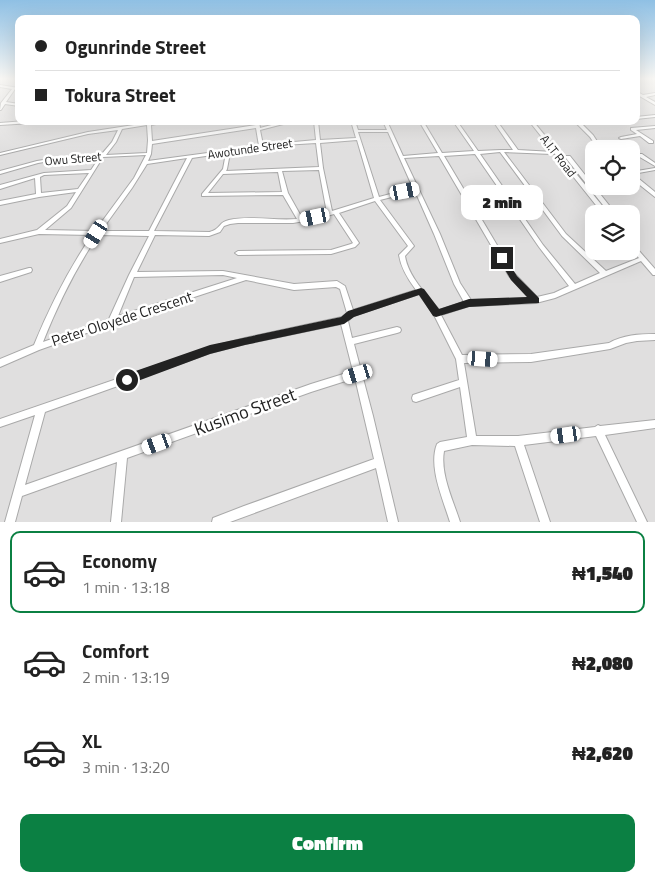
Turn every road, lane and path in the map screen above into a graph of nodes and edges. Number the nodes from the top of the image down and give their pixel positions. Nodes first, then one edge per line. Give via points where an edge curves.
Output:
1 (3, 103) joint
2 (15, 105) edge
3 (0, 109) edge
4 (655, 116) edge
5 (640, 118) edge
6 (15, 123) edge
7 (0, 124) edge
8 (139, 125) edge
9 (149, 125) edge
10 (258, 125) edge
11 (317, 125) edge
12 (354, 125) edge
13 (387, 125) edge
14 (423, 125) edge
15 (458, 125) edge
16 (498, 125) edge
17 (532, 125) edge
18 (532, 125) edge
19 (580, 125) edge
20 (655, 126) edge
21 (120, 129) junction
22 (356, 131) junction
23 (390, 131) junction
24 (641, 135) junction
25 (621, 138) dead end
26 (357, 140) junction
27 (594, 140) edge
28 (319, 141) junction
29 (651, 142) dead end
30 (152, 143) junction
31 (261, 148) junction
32 (501, 151) junction
33 (516, 151) junction
34 (228, 152) junction
35 (477, 152) junction
36 (552, 153) junction
37 (0, 154) edge
38 (148, 154) junction
39 (441, 155) junction
40 (640, 155) dead end
41 (102, 156) junction
42 (402, 157) junction
43 (568, 157) dead end
44 (190, 158) junction
45 (144, 163) junction
46 (566, 165) junction
47 (575, 165) junction
48 (655, 165) edge
49 (321, 168) junction
50 (655, 169) edge
51 (93, 171) junction
52 (280, 171) junction
53 (640, 172) edge
54 (0, 173) edge
55 (222, 173) junction
56 (37, 176) junction
57 (585, 178) edge
58 (576, 179) junction
59 (585, 179) edge
60 (640, 182) edge
61 (0, 187) edge
62 (416, 189) junction
63 (80, 190) junction
64 (285, 193) junction
65 (38, 195) junction
66 (598, 195) edge
67 (655, 195) edge
68 (377, 200) junction
69 (0, 203) edge
70 (594, 205) edge
71 (598, 205) edge
72 (606, 205) edge
73 (333, 214) junction
74 (300, 220) junction
75 (39, 232) junction
76 (96, 234) junction
77 (151, 234) junction
78 (0, 241) edge
79 (238, 253) dead end
80 (640, 255) edge
81 (638, 260) joint
82 (30, 270) dead end
83 (655, 273) edge
84 (605, 274) junction
85 (132, 275) junction
86 (0, 278) edge
87 (244, 278) junction
88 (655, 280) edge
89 (574, 287) junction
90 (421, 291) junction
91 (536, 300) junction
92 (469, 303) junction
93 (436, 313) junction
94 (347, 317) junction
95 (112, 320) junction
96 (397, 330) dead end
97 (655, 337) edge
98 (350, 342) junction
99 (37, 347) junction
100 (460, 359) junction
101 (0, 363) edge
102 (358, 374) junction
103 (464, 382) junction
104 (416, 398) dead end
105 (41, 408) junction
106 (0, 423) edge
107 (655, 424) edge
108 (598, 430) junction
109 (472, 440) junction
110 (518, 441) junction
111 (122, 456) junction
112 (380, 462) junction
113 (19, 492) junction
114 (10, 522) edge
115 (116, 522) edge
116 (218, 522) edge
117 (393, 522) edge
118 (455, 522) edge
119 (545, 522) edge
120 (642, 522) edge

1 - 2 street
1 - 3 street
4 - 5 street
6 - 7 street
8 - 21 street
9 - 30 street
10 - 30 street
10 - 31 street
11 - 28 street
12 - 22 street
13 - 23 street
14 - 39 street
15 - 35 street
16 - 33 street
17 - 36 street, A.I.T Road
18 - 46 street, A.I.T Road
19 - 27 street
20 - 24 street via 632,129
21 - 37 street via 88,133
21 - 41 street
22 - 23 street
22 - 26 street
23 - 42 street
24 - 25 street
24 - 29 street
26 - 28 street, Awotunde Street
26 - 68 street
28 - 31 street, Awotunde Street
28 - 49 street
30 - 38 street
31 - 34 street, Awotunde Street
32 - 33 street
32 - 35 street
32 - 84 street via 564,235
33 - 36 street
34 - 44 street, Awotunde Street
34 - 55 street
35 - 39 street
35 - 89 street
36 - 70 street, A.I.T Road
38 - 41 street, Owu Street
38 - 45 street
39 - 42 street
39 - 91 street via 511,274
40 - 48 street
41 - 51 street
41 - 54 street, Owu Street via 44,161
42 - 62 street
43 - 47 street
44 - 45 street, Awotunde Street
44 - 77 street
45 - 76 street
46 - 47 street
46 - 58 street, A.I.T Road
47 - 57 street
49 - 52 street
49 - 73 street
50 - 53 street
51 - 56 street
51 - 63 street
52 - 55 street
52 - 64 street
55 - 64 street via 204,195
56 - 61 street
56 - 65 street
58 - 59 street
58 - 71 street, A.I.T Road
60 - 67 street
62 - 68 street via 385,195
62 - 92 street via 457,284
63 - 65 street
63 - 75 street via 69,207
64 - 74 street
65 - 69 street
66 - 72 street
68 - 73 street
68 - 90 street via 412,246 402,255 403,262
73 - 74 street
73 - 79 street via 356,243 353,246 331,252
74 - 77 street via 235,221 224,224 215,233
75 - 76 street
75 - 78 street
76 - 77 street
76 - 99 street via 53,309
77 - 85 street
80 - 83 street
81 - 84 street
81 - 88 street
82 - 86 street
84 - 89 street
85 - 87 street via 223,273
85 - 95 street
87 - 94 street via 299,287 340,285
87 - 95 street, Peter Oloyede Crescent
89 - 91 street
90 - 93 street
90 - 94 street
91 - 92 street
92 - 93 street
93 - 100 street
94 - 98 street
94 - 105 street via 210,350
95 - 99 street, Peter Oloyede Crescent
96 - 98 street
97 - 100 street via 628,338 610,346 531,358
98 - 102 street
99 - 101 street, Peter Oloyede Crescent
100 - 103 street
102 - 111 street, Kusimo Street
102 - 112 street
103 - 104 street
103 - 109 street
105 - 106 street
105 - 113 street
107 - 108 street
108 - 110 street
108 - 120 street
109 - 110 street
109 - 118 street via 440,446 438,452
110 - 119 street
111 - 113 street, Kusimo Street
111 - 115 street
112 - 116 street
112 - 117 street
113 - 114 street

